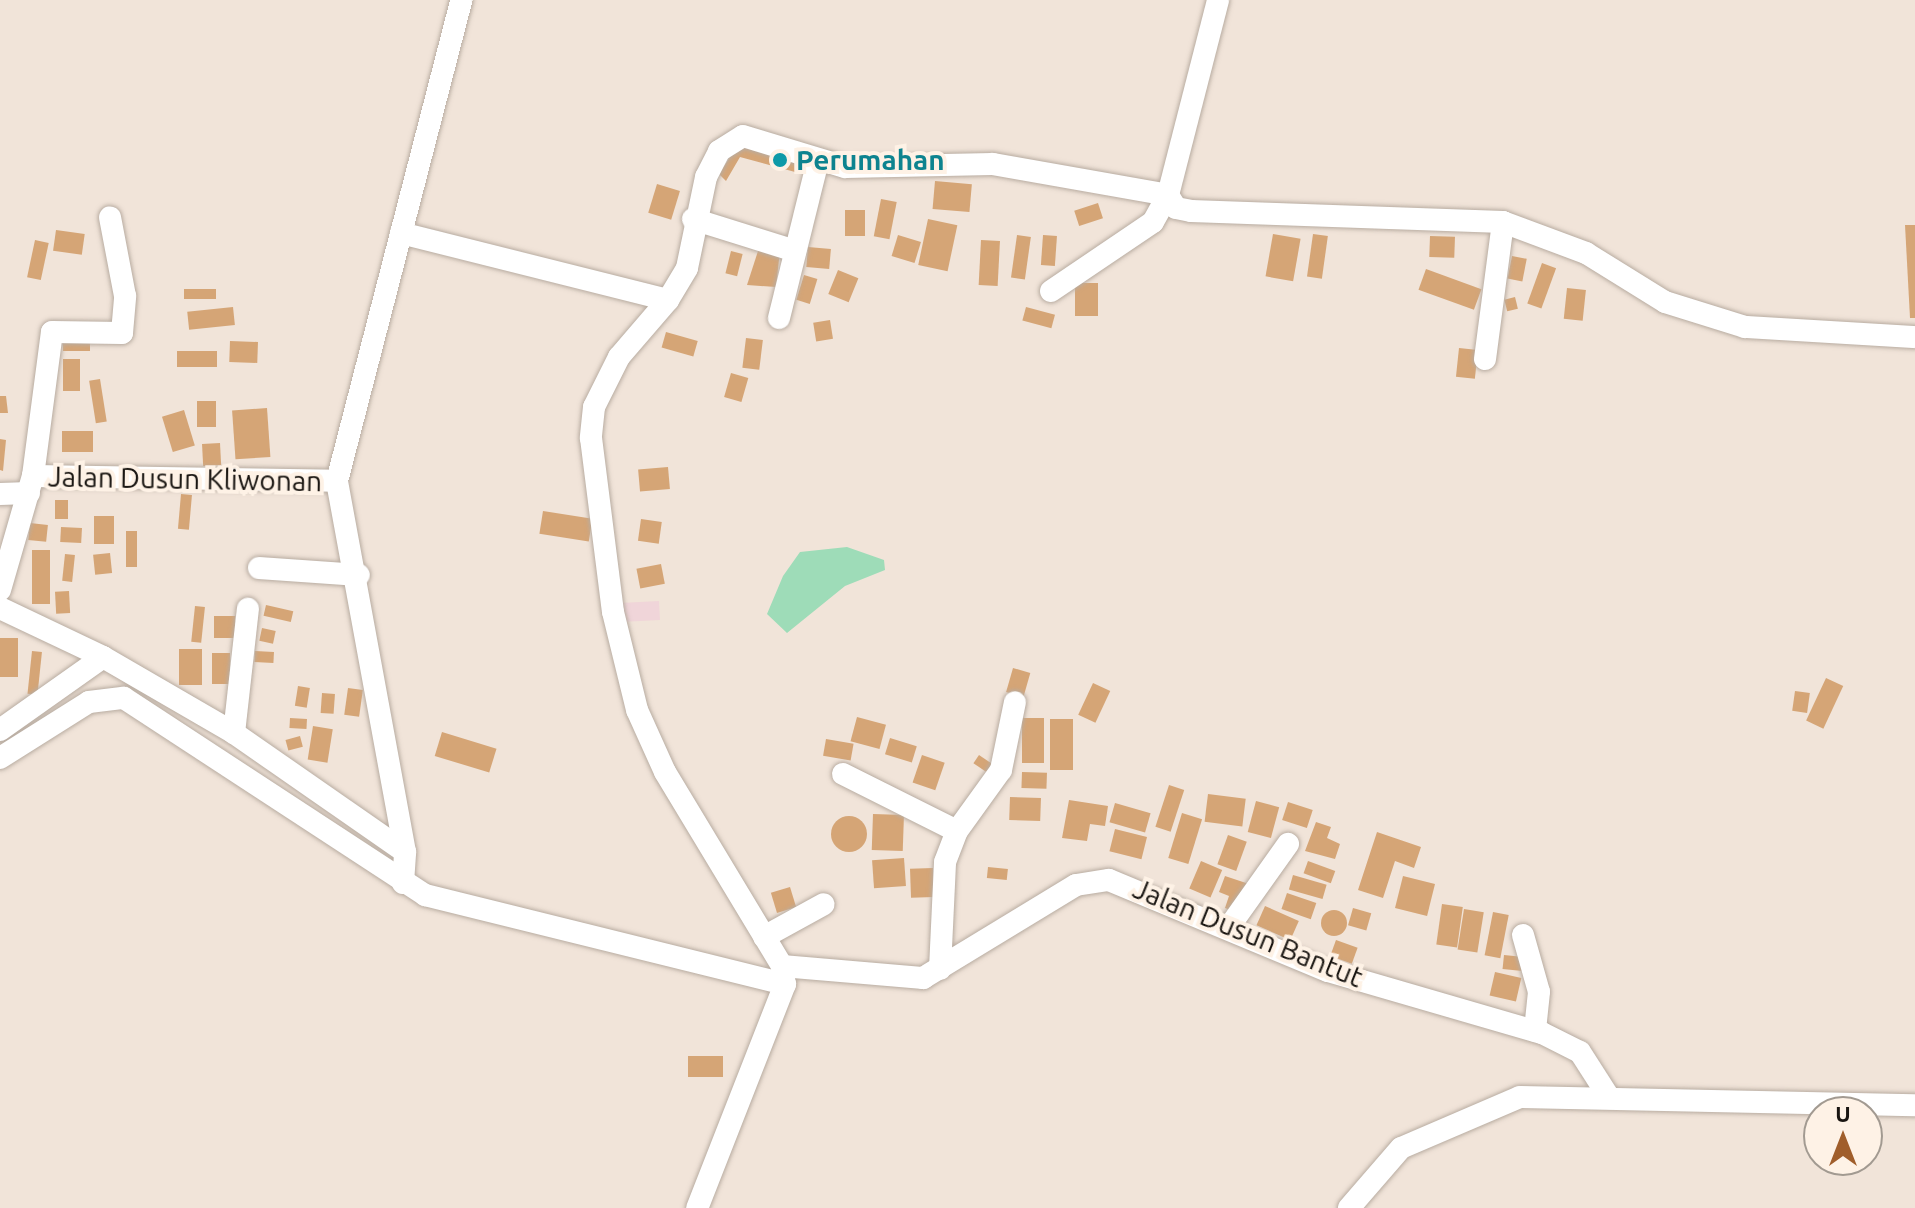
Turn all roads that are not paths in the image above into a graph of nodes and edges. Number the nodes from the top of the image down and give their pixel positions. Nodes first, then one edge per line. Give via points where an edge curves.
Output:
1 (461, 0) edge
2 (1218, 0) edge
3 (818, 160) junction
4 (1168, 195) junction
5 (110, 217) dead end
6 (693, 219) junction
7 (1503, 222) junction
8 (401, 233) junction
9 (795, 251) junction
10 (1051, 291) dead end
11 (668, 300) junction
12 (779, 318) dead end
13 (1915, 337) edge
14 (1485, 359) dead end
15 (337, 481) junction
16 (31, 484) junction
17 (0, 494) edge
18 (259, 568) dead end
19 (359, 575) junction
20 (0, 590) edge
21 (0, 608) edge
22 (248, 609) dead end
23 (103, 657) junction
24 (1015, 702) dead end
25 (25, 714) junction
26 (0, 730) edge
27 (40, 733) junction
28 (234, 733) junction
29 (0, 758) edge
30 (843, 774) dead end
31 (957, 831) junction
32 (1288, 844) dead end
33 (404, 869) junction
34 (824, 904) dead end
35 (1229, 927) junction
36 (1523, 935) dead end
37 (764, 937) junction
38 (940, 969) junction
39 (783, 975) junction
40 (1538, 1032) junction
41 (1607, 1094) junction
42 (1915, 1105) edge
43 (697, 1208) edge
44 (1349, 1208) edge

1 - 8 street
2 - 4 street
3 - 4 street via 868,169 993,164
3 - 6 street via 756,134 732,140 719,151
3 - 9 street
4 - 7 street via 1176,208 1191,211
4 - 10 street via 1142,233
5 - 16 street via 125,296 122,333 52,332
6 - 9 street
6 - 11 street via 687,268
7 - 13 street via 1586,253 1665,302 1745,327
7 - 14 street
8 - 11 street
8 - 15 street
9 - 12 street
11 - 37 street via 619,357 594,407 591,438 613,612 637,710 665,772
15 - 16 street, Jalan Dusun Kliwonan
15 - 19 street
16 - 17 street, Jalan Dusun Kliwonan
16 - 20 street
18 - 19 street
19 - 33 street
21 - 23 street
22 - 28 street
23 - 25 street
23 - 28 street
24 - 31 street via 1001,770
25 - 26 street
25 - 27 street
27 - 29 street
27 - 33 street via 89,702 124,698
28 - 33 street
30 - 31 street
31 - 38 street via 945,862
32 - 35 street
33 - 39 street, Jalan Dusun Bantut via 443,901
34 - 37 street
35 - 38 street, Jalan Dusun Bantut via 1125,884 1087,882
35 - 40 street, Jalan Dusun Bantut via 1328,971
36 - 40 street via 1539,992
37 - 39 street
38 - 39 street, Jalan Dusun Bantut via 911,978
39 - 43 street
40 - 41 street, Jalan Dusun Bantut via 1580,1052
41 - 42 street
41 - 44 street via 1520,1097 1449,1124 1401,1148

